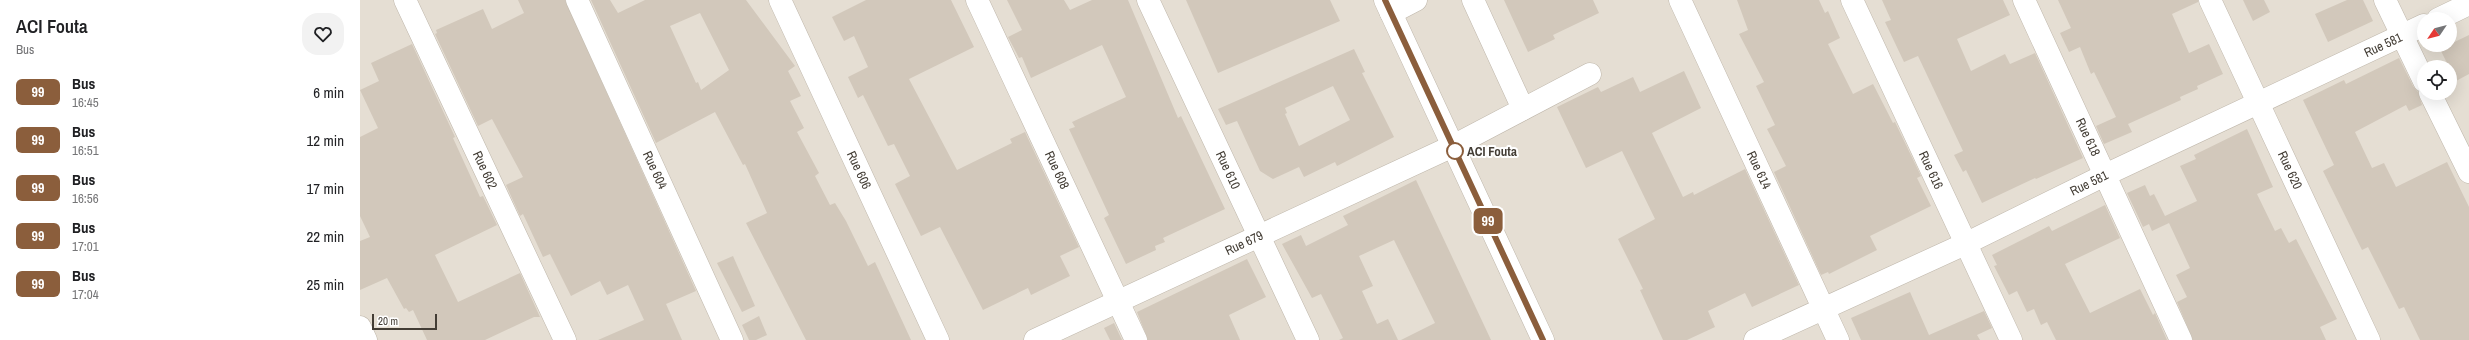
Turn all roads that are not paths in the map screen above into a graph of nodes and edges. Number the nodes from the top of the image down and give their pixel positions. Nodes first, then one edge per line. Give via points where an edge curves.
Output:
1 (405, 0) edge
2 (577, 0) edge
3 (780, 0) edge
4 (977, 0) edge
5 (1148, 0) edge
6 (1416, 0) edge
7 (1473, 0) edge
8 (1680, 0) edge
9 (1852, 0) edge
10 (2024, 0) edge
11 (2210, 0) edge
12 (2385, 0) edge
13 (2469, 4) edge
14 (1388, 6) edge
15 (2452, 12) edge
16 (2417, 29) edge
17 (2402, 36) junction
18 (2417, 67) edge
19 (1590, 74) dead end
20 (2433, 100) edge
21 (2258, 103) junction
22 (1523, 109) junction
23 (1453, 146) junction
24 (2469, 172) edge
25 (2105, 175) junction
26 (1259, 236) junction
27 (1965, 244) junction
28 (1118, 301) junction
29 (1823, 308) junction
30 (360, 327) edge
31 (366, 340) edge
32 (565, 340) edge
33 (732, 340) edge
34 (938, 340) edge
35 (1035, 340) edge
36 (1136, 340) edge
37 (1308, 340) edge
38 (1543, 340) edge
39 (1755, 340) edge
40 (1838, 340) edge
41 (2011, 340) edge
42 (2182, 340) edge
43 (2370, 340) edge

1 - 32 street, Rue 602
2 - 33 street, Rue 604
3 - 34 street, Rue 606
4 - 28 street, Rue 608
5 - 26 street, Rue 610
6 - 14 street
7 - 22 street
8 - 29 street, Rue 614
9 - 27 street, Rue 616
10 - 25 street, Rue 618
11 - 21 street, Rue 620
12 - 17 street
13 - 15 street
14 - 23 street
16 - 17 street, Rue 581
17 - 18 street
17 - 21 street, Rue 581
19 - 22 street, Rue 679
20 - 24 street
21 - 25 street, Rue 581
21 - 43 street, Rue 620
22 - 23 street, Rue 679
23 - 26 street, Rue 679
23 - 38 street
25 - 27 street, Rue 581
25 - 42 street, Rue 618
26 - 28 street, Rue 679
26 - 37 street, Rue 610
27 - 29 street, Rue 581
27 - 41 street, Rue 616
28 - 35 street, Rue 679
28 - 36 street, Rue 608
29 - 39 street, Rue 581
29 - 40 street, Rue 614
30 - 31 street

